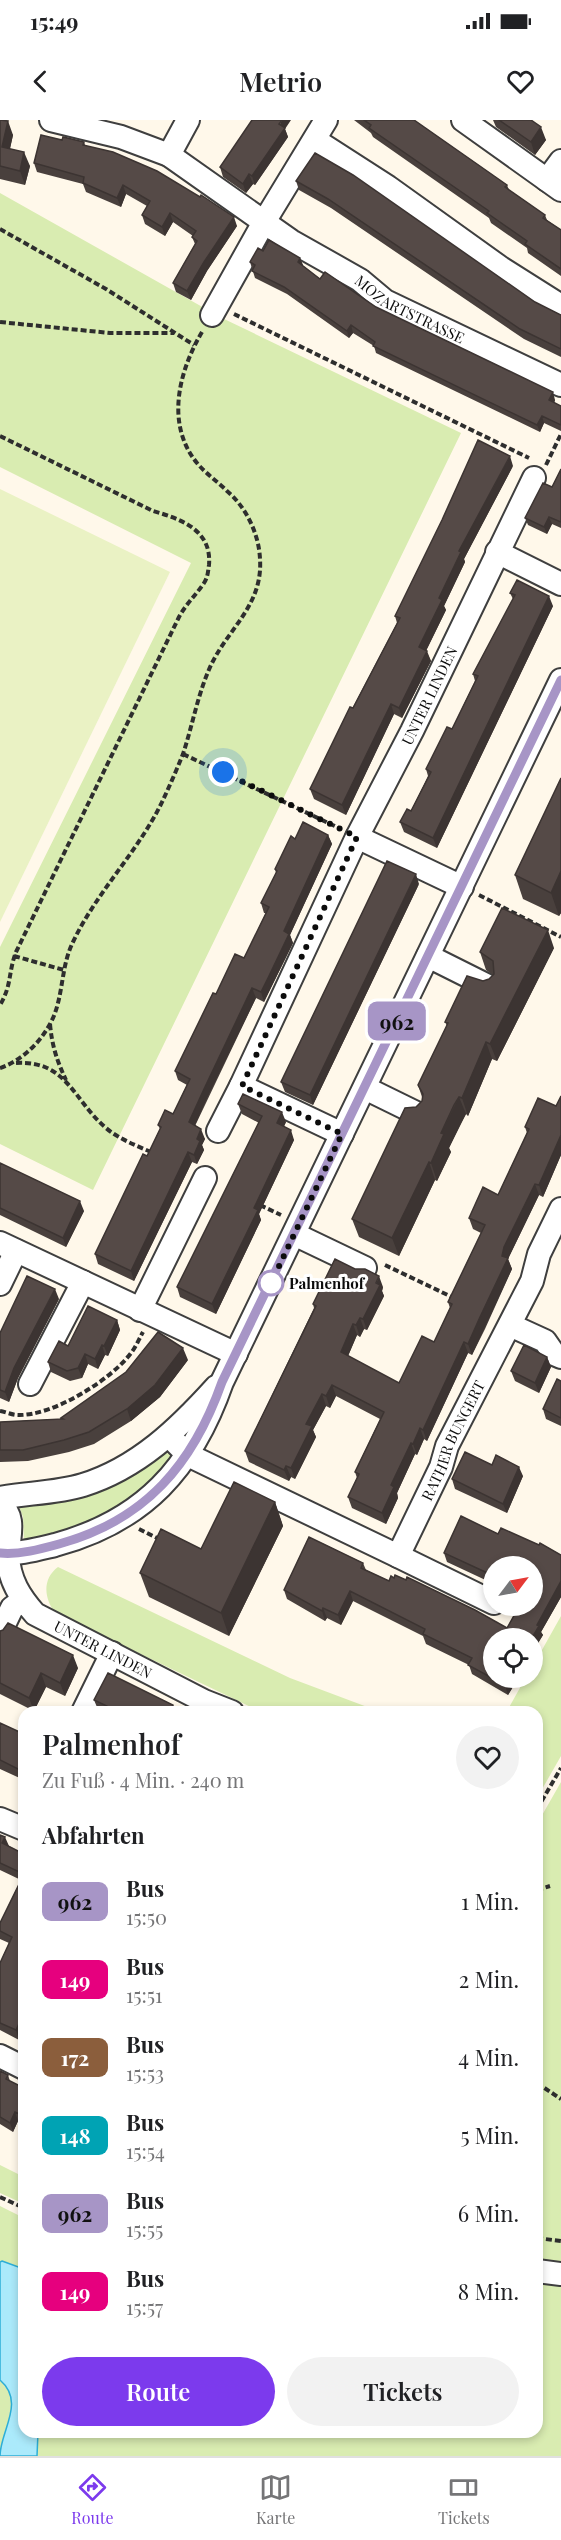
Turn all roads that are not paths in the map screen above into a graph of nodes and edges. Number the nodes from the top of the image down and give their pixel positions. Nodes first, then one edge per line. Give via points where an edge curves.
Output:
1 (51, 120) edge
2 (188, 120) edge
3 (326, 120) edge
4 (463, 120) edge
5 (315, 140) junction
6 (169, 155) junction
7 (561, 161) edge
8 (554, 185) edge
9 (264, 222) junction
10 (561, 306) edge
11 (214, 311) road end
12 (561, 386) edge
13 (534, 478) dead end
14 (497, 552) junction
15 (561, 584) edge
16 (560, 685) edge
17 (357, 837) junction
18 (462, 887) junction
19 (428, 956) junction
20 (489, 986) edge
21 (242, 1086) junction
22 (365, 1088) junction
23 (416, 1113) edge
24 (218, 1131) dead end
25 (342, 1134) junction
26 (205, 1178) dead end
27 (561, 1209) edge
28 (294, 1234) junction
29 (8, 1247) edge
30 (375, 1266) road end
31 (83, 1282) junction
32 (0, 1284) edge
33 (146, 1313) junction
34 (510, 1325) junction
35 (236, 1354) junction
36 (561, 1357) edge
37 (222, 1382) junction
38 (30, 1384) dead end
39 (169, 1436) junction
40 (188, 1455) junction
41 (0, 1498) edge
42 (0, 1503) edge
43 (4, 1554) edge
44 (398, 1557) junction
45 (483, 1591) edge
46 (23, 1600) junction
47 (0, 1633) edge
48 (112, 1653) junction
49 (86, 1706) edge
50 (202, 1706) edge
51 (0, 1820) edge
52 (18, 1827) edge
53 (0, 2056) edge
54 (18, 2065) edge
55 (543, 2272) edge
56 (561, 2274) edge

1 - 6 street, MOZARTSTRASSE via 121,137
2 - 6 street
3 - 5 street
4 - 8 street
5 - 9 street
5 - 10 street
6 - 9 street, MOZARTSTRASSE
7 - 8 street
9 - 11 street
9 - 12 street, MOZARTSTRASSE via 360,280 385,301
13 - 14 street, UNTER LINDEN
14 - 15 street
14 - 17 street, UNTER LINDEN
16 - 18 street
17 - 18 street
17 - 21 street, UNTER LINDEN
18 - 19 street
19 - 20 street
19 - 22 street
21 - 24 street, UNTER LINDEN
21 - 25 street
22 - 23 street
22 - 25 street
25 - 28 street
26 - 33 street
27 - 34 street, RATHER BUNGERT
28 - 30 street
28 - 35 street
29 - 31 street
29 - 32 street
31 - 33 street
31 - 38 street
33 - 35 street
34 - 36 street via 544,1341
34 - 44 street, RATHER BUNGERT via 447,1446
35 - 37 street
37 - 39 street
37 - 40 street via 210,1417
39 - 40 street
39 - 41 street via 124,1466 83,1485
40 - 43 street via 153,1494 119,1518 79,1538
40 - 44 street
42 - 43 street, UNTER LINDEN via 11,1526
43 - 46 street, UNTER LINDEN
44 - 45 street
46 - 47 street via 12,1608
46 - 48 street, UNTER LINDEN via 35,1614
48 - 49 street
48 - 50 street, UNTER LINDEN
51 - 52 street
53 - 54 street
55 - 56 street

